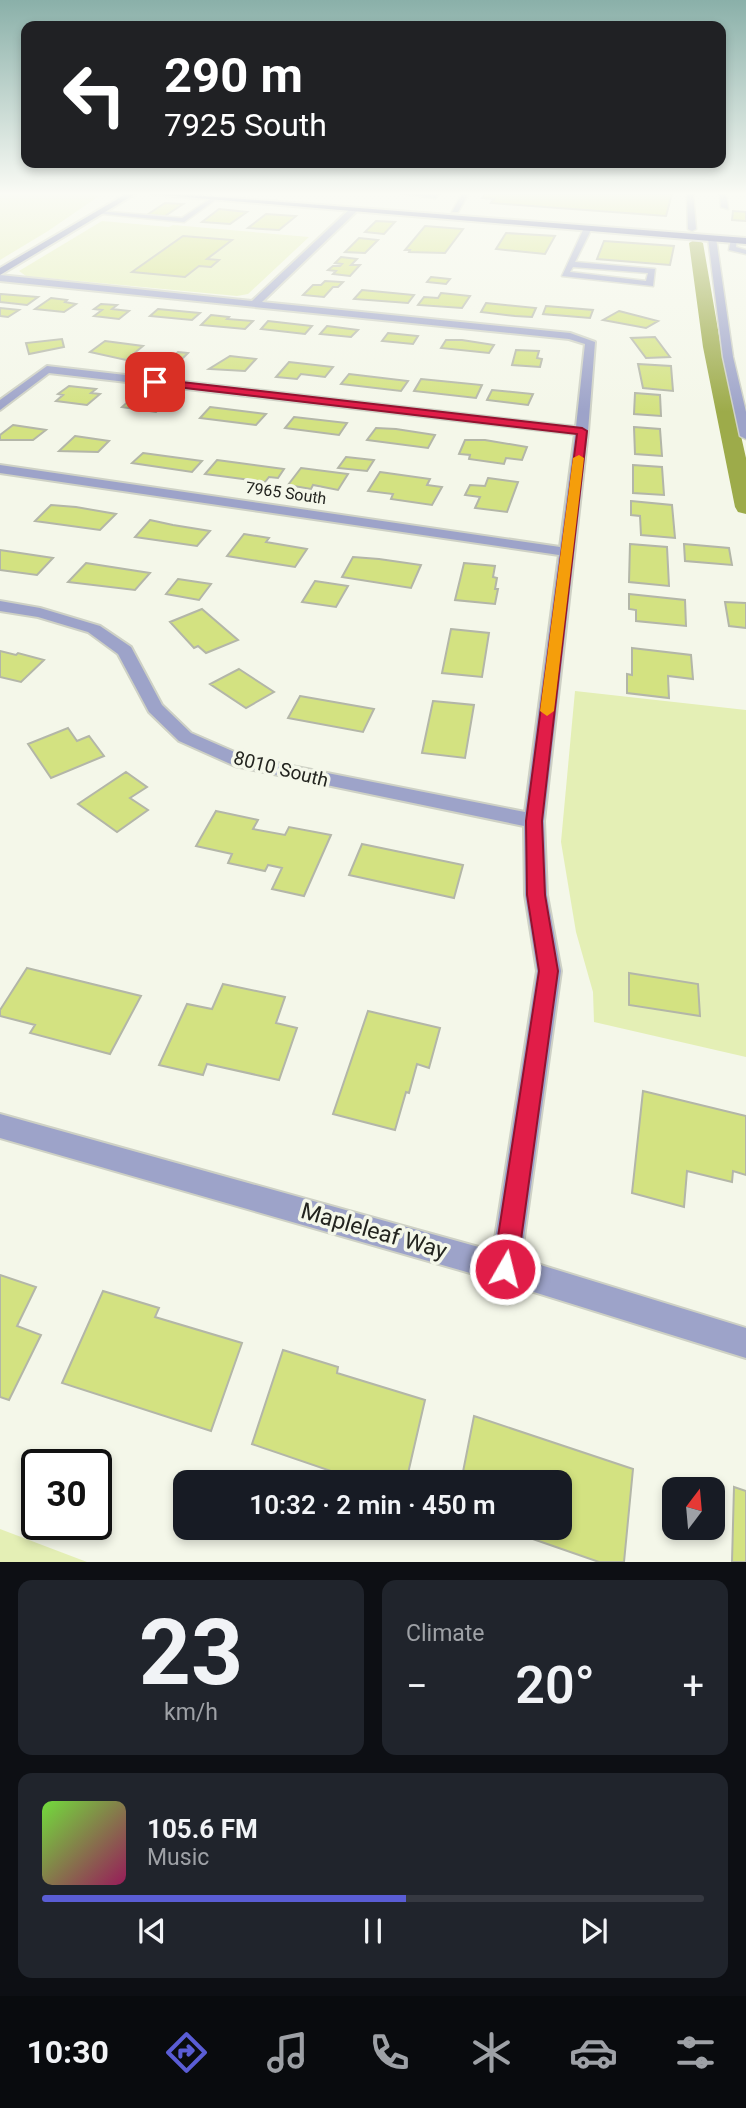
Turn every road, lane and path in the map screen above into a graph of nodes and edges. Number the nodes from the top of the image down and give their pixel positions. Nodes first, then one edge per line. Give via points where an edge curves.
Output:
1 (294, 267) edge
2 (569, 267) edge
3 (604, 267) edge
4 (716, 267) edge
5 (0, 278) edge
6 (254, 304) junction
7 (0, 405) edge
8 (582, 431) junction
9 (746, 436) edge
10 (0, 469) edge
11 (566, 552) junction
12 (0, 606) edge
13 (534, 821) junction
14 (0, 1126) edge
15 (505, 1269) junction
16 (746, 1343) edge

1 - 6 street
2 - 3 lane via 567,276 650,284 653,278 652,271
4 - 9 lane via 728,357
5 - 6 street
6 - 8 street via 570,336 590,342
7 - 8 street via 47,369
8 - 11 street
10 - 11 street, 7965 South
11 - 13 street
12 - 13 street, 8010 South via 93,629 125,651 155,708 185,737 242,762
13 - 15 street via 536,895 549,971
14 - 15 street, Mapleleaf Way
15 - 16 street, Mapleleaf Way

